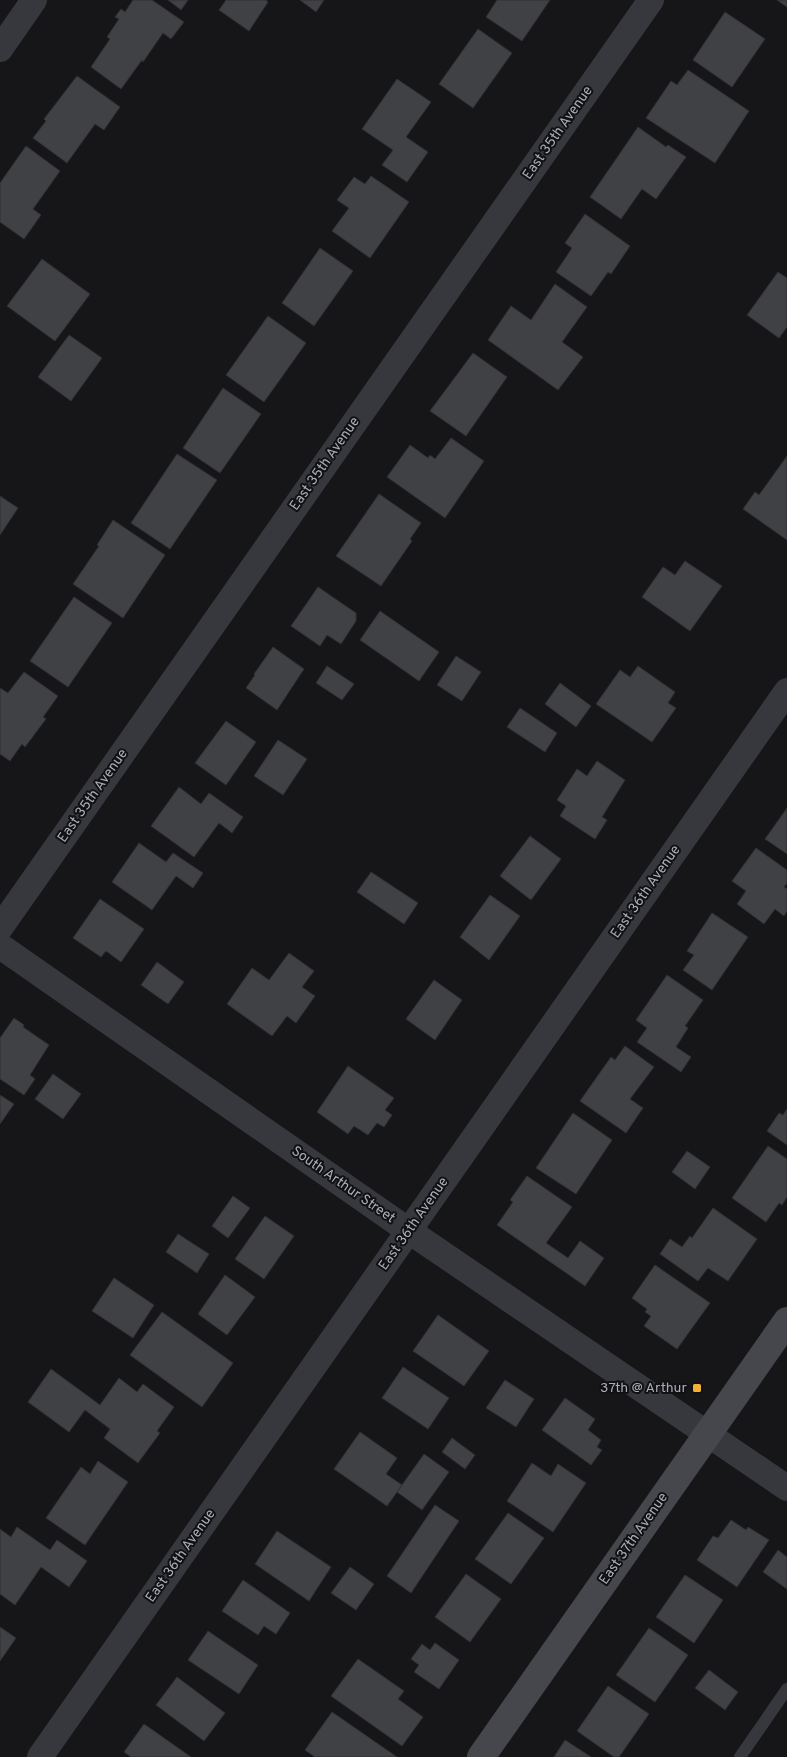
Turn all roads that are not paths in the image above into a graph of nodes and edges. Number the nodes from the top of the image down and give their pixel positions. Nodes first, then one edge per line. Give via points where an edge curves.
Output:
1 (34, 0) edge
2 (651, 0) edge
3 (0, 49) edge
4 (787, 691) edge
5 (0, 928) edge
6 (0, 946) edge
7 (409, 1231) junction
8 (787, 1321) edge
9 (707, 1434) junction
10 (787, 1488) edge
11 (787, 1689) edge
12 (40, 1757) edge
13 (482, 1757) edge
14 (740, 1757) edge

1 - 3 street
2 - 5 street, East 35th Avenue
4 - 7 street, East 36th Avenue
6 - 7 street, South Arthur Street
7 - 9 street, South Arthur Street
7 - 12 street, East 36th Avenue
8 - 9 street, East 37th Avenue
9 - 10 street, South Arthur Street
9 - 13 street, East 37th Avenue
11 - 14 lane

